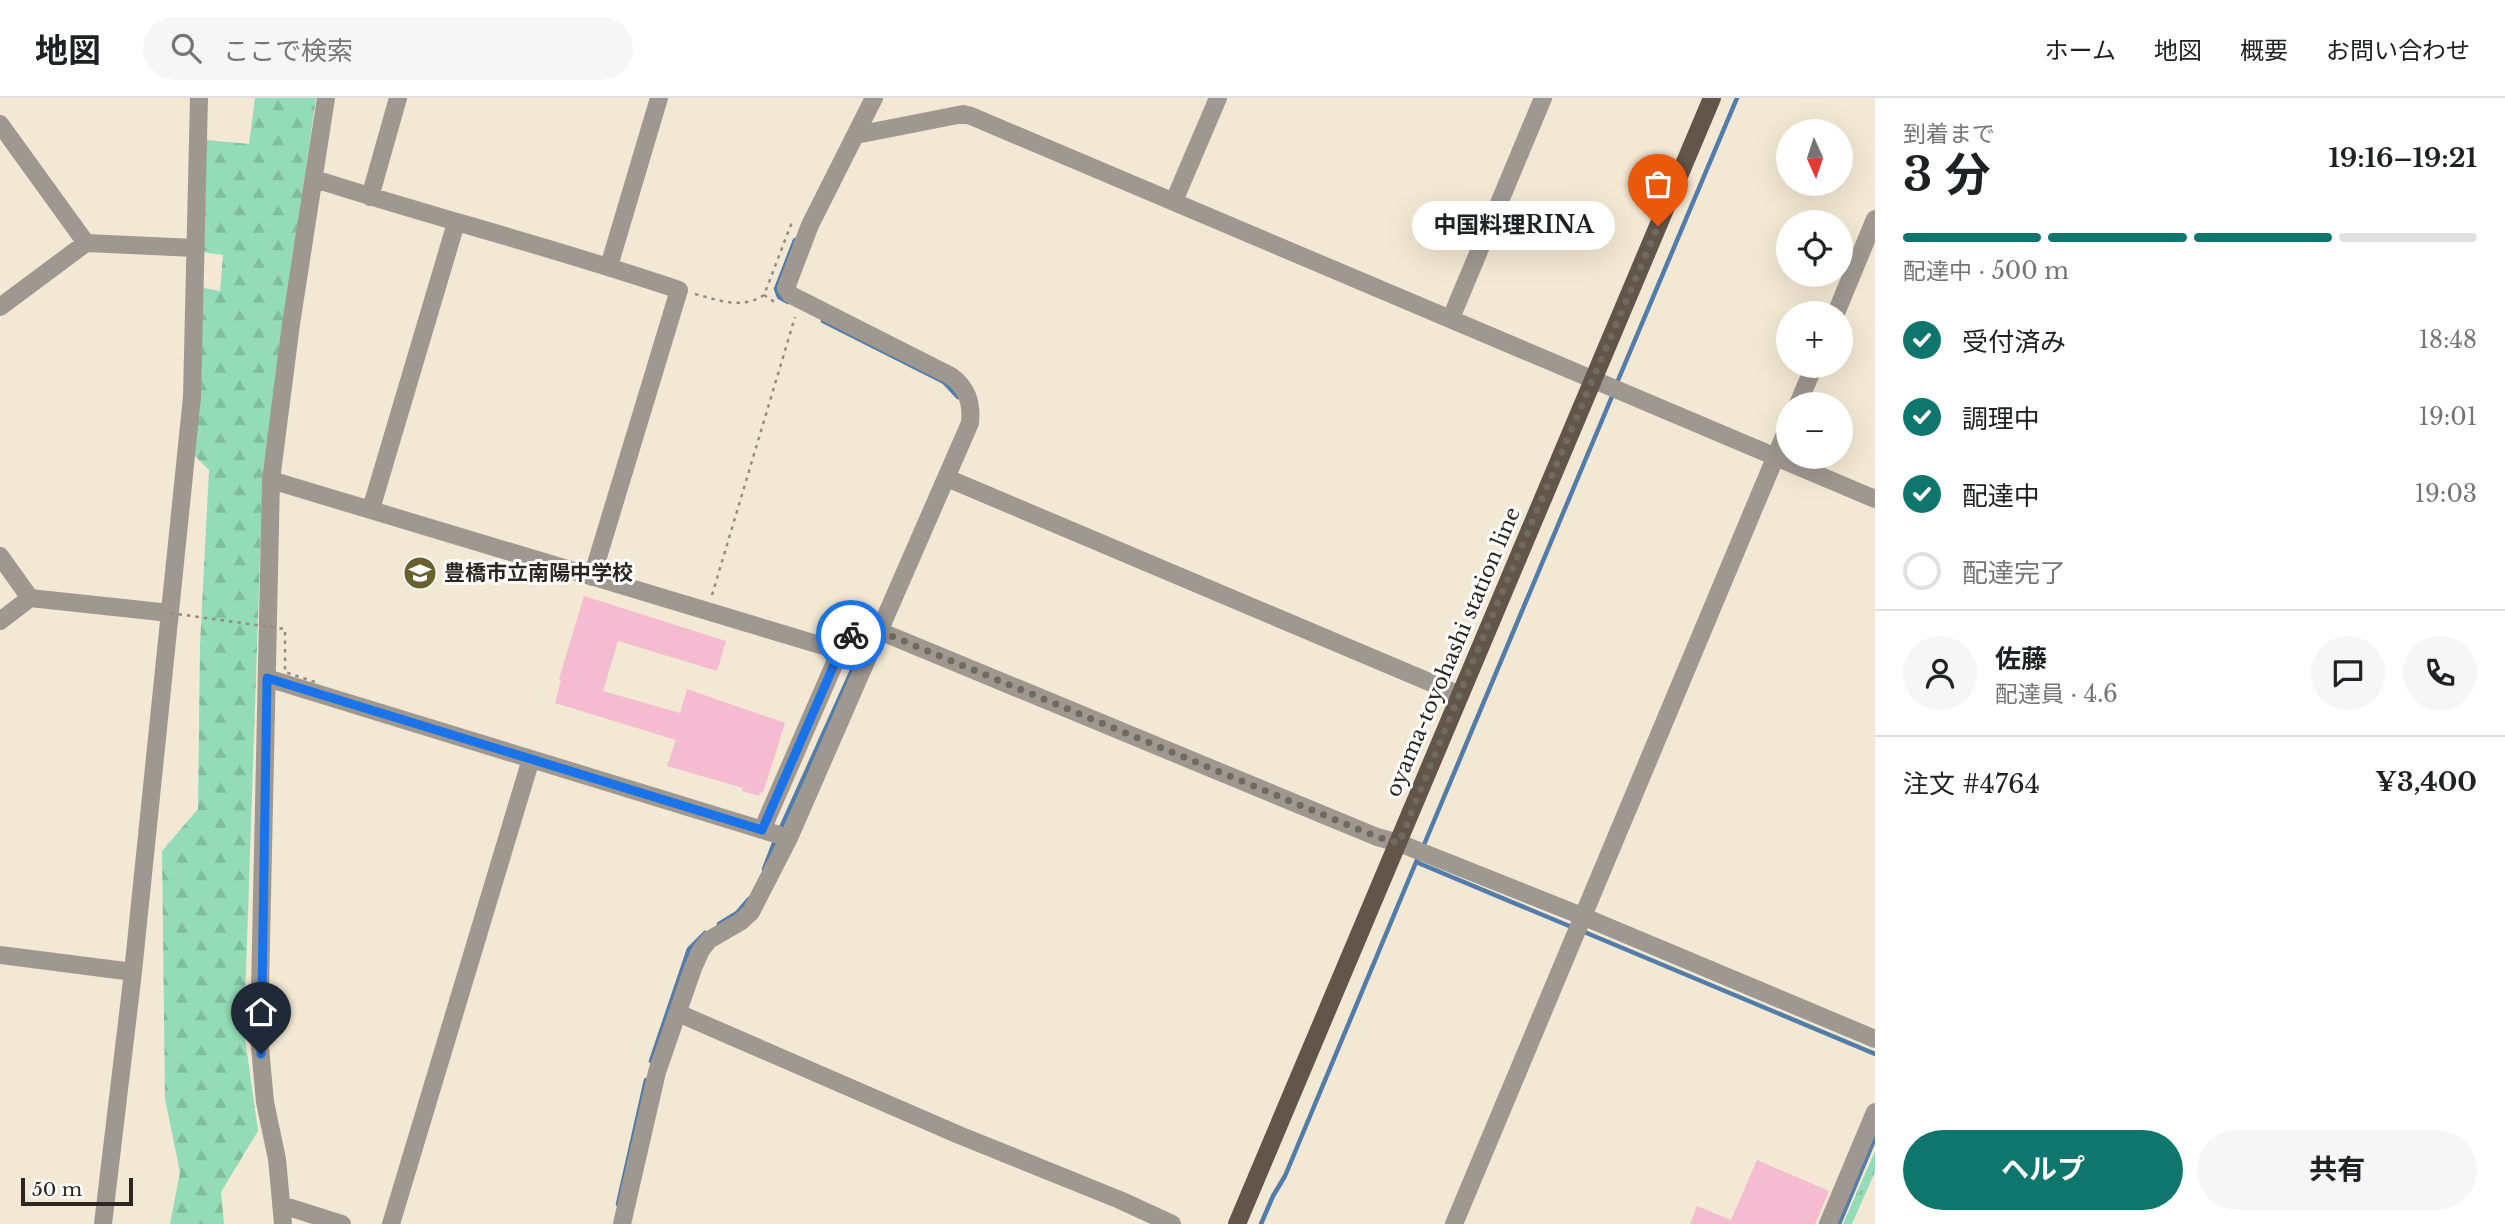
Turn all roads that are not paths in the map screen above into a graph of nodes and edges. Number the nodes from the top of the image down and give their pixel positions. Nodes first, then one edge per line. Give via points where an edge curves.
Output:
1 (199, 98) edge
2 (326, 98) edge
3 (398, 98) edge
4 (659, 98) edge
5 (874, 98) edge
6 (1218, 98) edge
7 (1543, 98) edge
8 (1712, 98) edge
9 (0, 124) edge
10 (856, 135) junction
11 (314, 179) junction
12 (370, 197) junction
13 (1174, 201) junction
14 (1875, 219) edge
15 (456, 223) junction
16 (86, 243) junction
17 (195, 248) junction
18 (608, 266) junction
19 (1841, 301) edge
20 (0, 307) edge
21 (1451, 318) junction
22 (1593, 379) junction
23 (1776, 458) joint
24 (1803, 469) edge
25 (947, 478) junction
26 (271, 480) junction
27 (1875, 499) edge
28 (371, 509) junction
29 (0, 556) edge
30 (592, 577) junction
31 (30, 598) junction
32 (170, 612) junction
33 (0, 621) edge
34 (880, 631) junction
35 (840, 651) junction
36 (267, 678) junction
37 (1460, 695) junction
38 (531, 759) junction
39 (774, 834) junction
40 (1405, 845) junction
41 (1581, 918) junction
42 (0, 955) edge
43 (133, 972) junction
44 (678, 1013) junction
45 (1875, 1040) edge
46 (1875, 1112) edge
47 (282, 1205) junction
48 (103, 1224) edge
49 (283, 1224) edge
50 (342, 1224) edge
51 (391, 1224) edge
52 (622, 1224) edge
53 (1172, 1224) edge
54 (1237, 1224) edge
55 (1454, 1224) edge
56 (1828, 1224) edge

1 - 17 street
2 - 11 street
3 - 12 street
4 - 18 street
5 - 10 street
6 - 13 street
7 - 21 street
8 - 22 main road, oyama-toyohashi station line
9 - 16 street
10 - 13 street via 963,114
10 - 25 street via 810,225 786,288 791,295 959,382 972,410
11 - 12 street
11 - 26 street
12 - 15 street
13 - 21 street
14 - 19 street
15 - 18 street
15 - 28 street
16 - 17 street
16 - 20 street
17 - 32 street via 192,397
18 - 30 street via 679,290
21 - 22 street
22 - 23 street
22 - 37 main road, oyama-toyohashi station line
23 - 41 street
24 - 27 street
25 - 34 street
25 - 37 street
26 - 28 street
26 - 36 street
28 - 30 street
29 - 31 street
30 - 35 street
31 - 32 street
31 - 33 street
32 - 43 street
34 - 35 street via 860,623
34 - 39 street
34 - 40 street
35 - 39 street
36 - 38 street
36 - 47 street via 259,1036
37 - 40 main road, oyama-toyohashi station line
38 - 39 street
38 - 51 street
39 - 44 street via 751,912 701,950
40 - 41 street
40 - 54 main road, oyama-toyohashi station line
41 - 45 street
41 - 55 street
42 - 43 street
43 - 48 street
44 - 52 street via 657,1072
44 - 53 street
46 - 56 street
47 - 49 street
47 - 50 street

